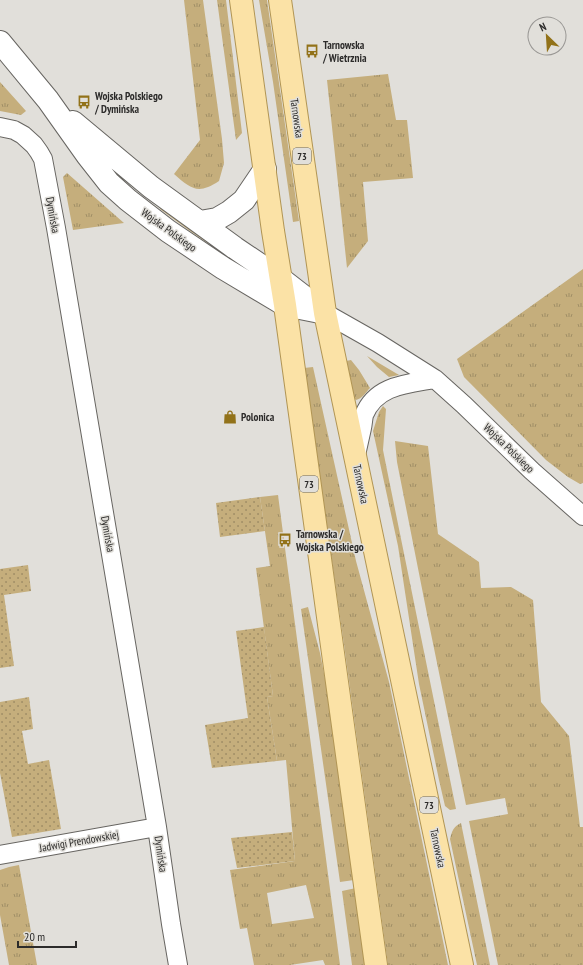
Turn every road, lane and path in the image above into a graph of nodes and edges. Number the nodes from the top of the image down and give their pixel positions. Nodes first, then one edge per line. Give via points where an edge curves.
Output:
1 (241, 0) edge
2 (280, 0) edge
3 (0, 42) edge
4 (48, 100) junction
5 (0, 127) edge
6 (265, 169) junction
7 (200, 222) junction
8 (281, 279) junction
9 (285, 305) junction
10 (325, 313) junction
11 (435, 379) junction
12 (356, 458) junction
13 (583, 516) edge
14 (157, 827) junction
15 (0, 855) edge
16 (178, 965) edge
17 (376, 965) edge
18 (462, 965) edge

1 - 6 main road, 73
2 - 10 main road, Tarnowska / 73
3 - 4 street, Wojska Polskiego
4 - 7 street, Wojska Polskiego via 151,187
4 - 9 street, Wojska Polskiego via 109,183 168,231 230,273
5 - 14 street, Dymińska via 23,135 34,145 43,159
6 - 7 street via 244,200 217,219
6 - 8 main road, 73
7 - 8 street, Wojska Polskiego
8 - 9 main road, 73
8 - 10 street, Wojska Polskiego
9 - 10 street, Wojska Polskiego
9 - 17 main road, 73
10 - 11 street, Wojska Polskiego
10 - 12 main road, Tarnowska / 73
11 - 12 street via 394,388 377,396 364,416
11 - 13 street, Wojska Polskiego
12 - 18 main road, Tarnowska / 73
14 - 15 street, Jadwigi Prendowskiej
14 - 16 street, Dymińska

